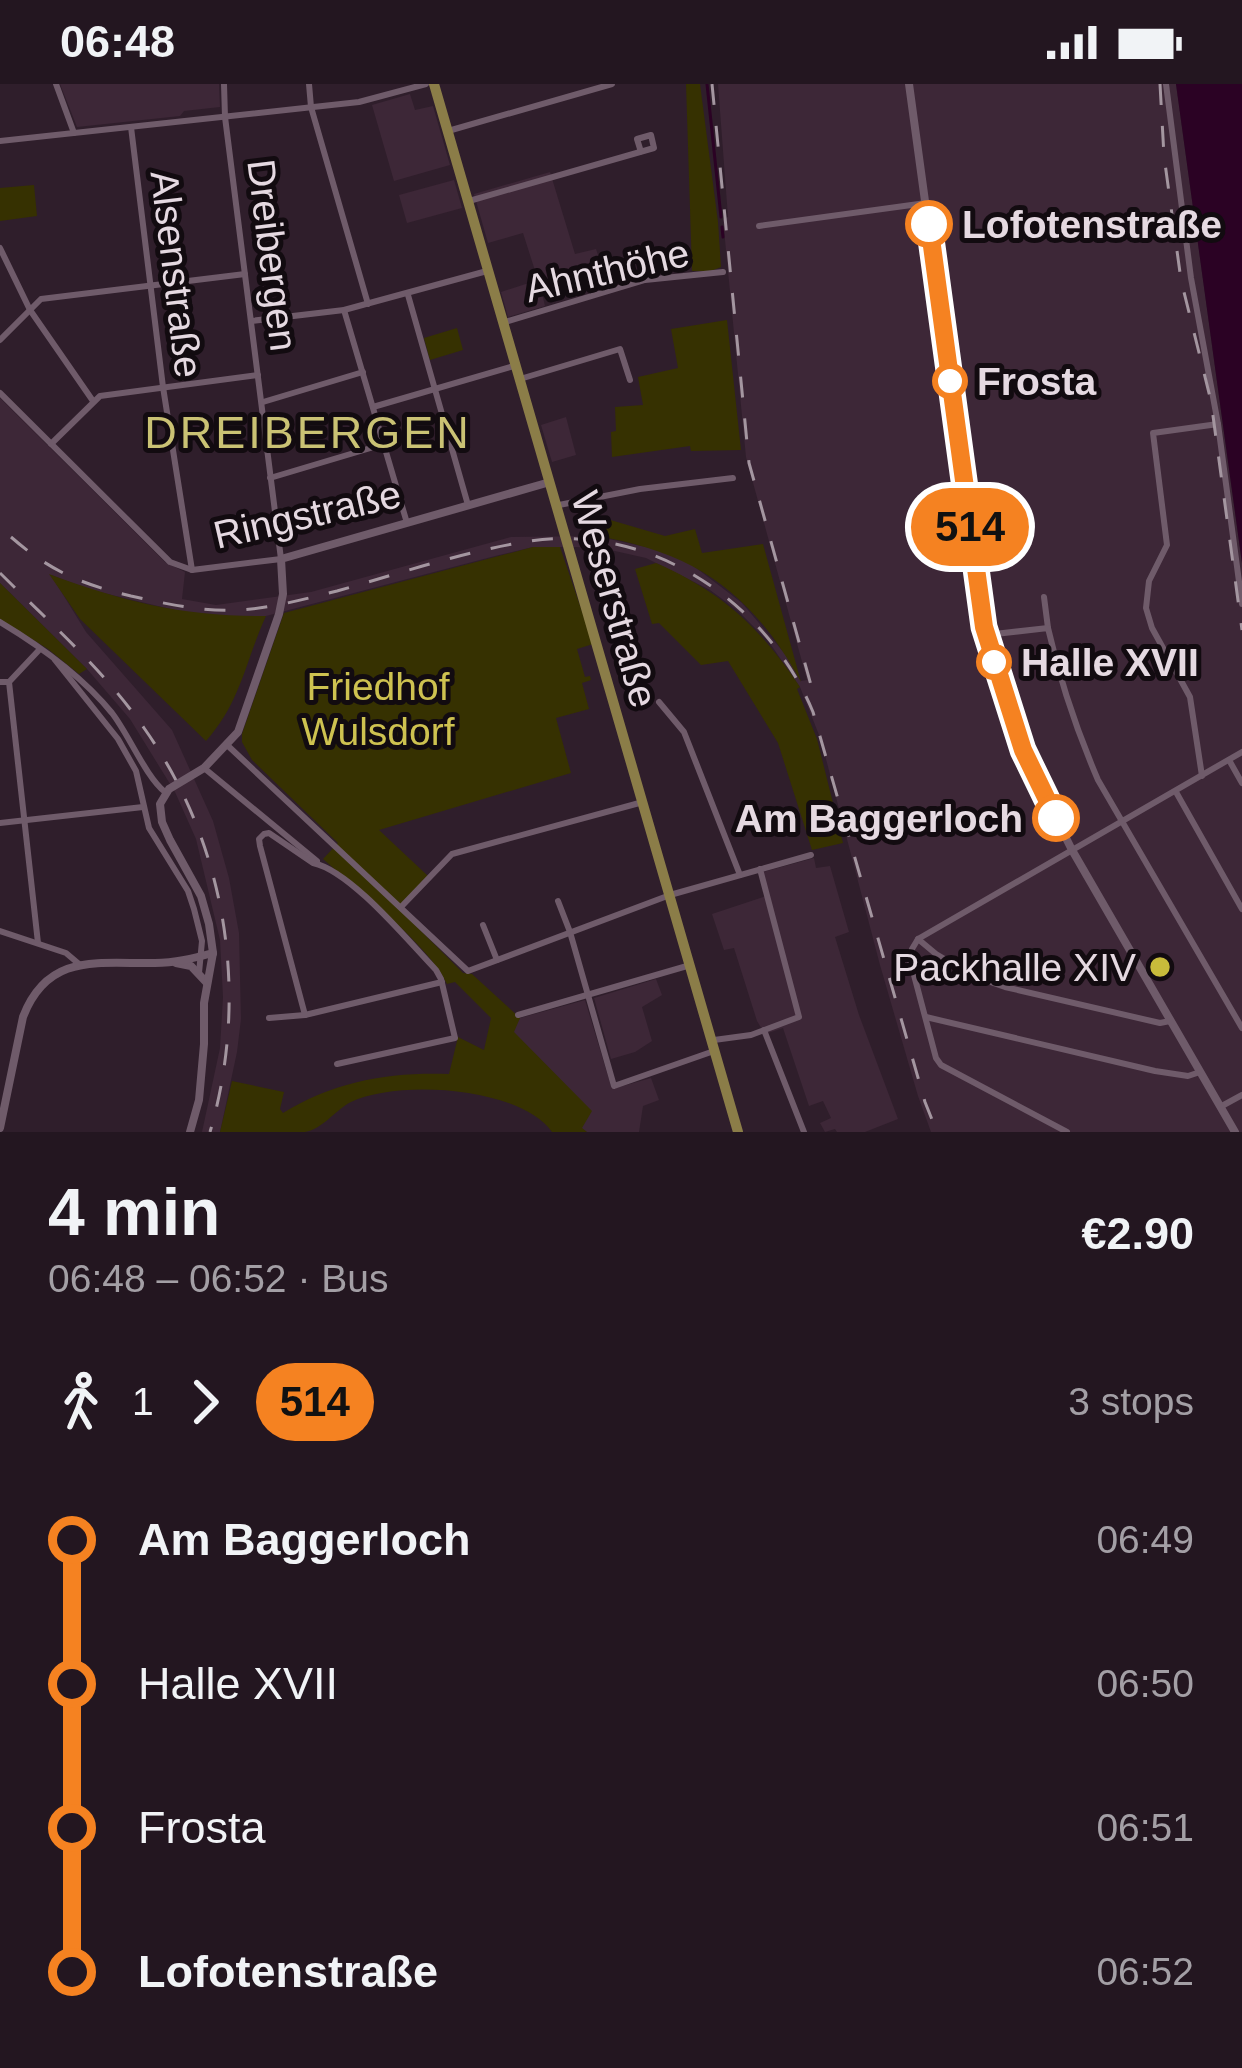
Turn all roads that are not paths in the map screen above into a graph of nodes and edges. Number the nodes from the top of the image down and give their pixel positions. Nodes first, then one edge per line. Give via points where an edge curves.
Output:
1 (56, 84) edge
2 (224, 84) edge
3 (309, 84) edge
4 (430, 84) edge
5 (612, 84) edge
6 (910, 84) edge
7 (1166, 84) edge
8 (311, 107) junction
9 (226, 116) junction
10 (131, 127) junction
11 (448, 131) junction
12 (74, 133) junction
13 (0, 141) edge
14 (641, 152) dead end
15 (469, 201) junction
16 (926, 203) junction
17 (759, 226) dead end
18 (0, 248) edge
19 (488, 270) junction
20 (723, 272) dead end
21 (245, 274) junction
22 (152, 286) junction
23 (407, 294) junction
24 (368, 304) junction
25 (30, 310) junction
26 (344, 310) junction
27 (251, 321) junction
28 (503, 322) junction
29 (0, 340) edge
30 (363, 372) junction
31 (518, 372) junction
32 (258, 375) junction
33 (630, 380) dead end
34 (163, 386) junction
35 (436, 390) junction
36 (0, 393) edge
37 (93, 401) junction
38 (261, 402) junction
39 (373, 407) junction
40 (1218, 424) junction
41 (51, 444) junction
42 (384, 444) junction
43 (270, 478) junction
44 (733, 478) dead end
45 (550, 482) junction
46 (468, 505) junction
47 (556, 505) junction
48 (407, 523) junction
49 (280, 559) junction
50 (193, 570) junction
51 (1044, 598) dead end
52 (1242, 604) edge
53 (0, 622) edge
54 (1048, 628) junction
55 (986, 635) junction
56 (40, 649) junction
57 (56, 661) junction
58 (5, 682) edge
59 (659, 702) dead end
60 (226, 745) junction
61 (1242, 752) edge
62 (1228, 760) junction
63 (201, 770) junction
64 (1202, 776) junction
65 (1242, 783) edge
66 (169, 789) junction
67 (1175, 791) junction
68 (643, 802) junction
69 (143, 807) junction
70 (25, 820) junction
71 (1121, 821) junction
72 (0, 823) edge
73 (1072, 850) junction
74 (811, 855) dead end
75 (320, 864) junction
76 (760, 869) junction
77 (740, 875) junction
78 (670, 895) junction
79 (558, 901) dead end
80 (401, 907) junction
81 (1242, 909) edge
82 (483, 926) dead end
83 (0, 931) edge
84 (570, 932) junction
85 (918, 939) junction
86 (38, 943) junction
87 (213, 953) junction
88 (200, 957) junction
89 (497, 960) junction
90 (162, 963) junction
91 (79, 964) junction
92 (690, 965) junction
93 (199, 973) junction
94 (442, 982) junction
95 (208, 985) junction
96 (588, 996) junction
97 (305, 1015) junction
98 (518, 1015) dead end
99 (926, 1017) junction
100 (269, 1018) dead end
101 (1170, 1021) junction
102 (1242, 1028) edge
103 (764, 1030) junction
104 (713, 1046) junction
105 (337, 1064) dead end
106 (1200, 1072) junction
107 (1242, 1095) edge
108 (1220, 1107) junction
109 (0, 1128) edge
110 (190, 1132) edge
111 (737, 1132) edge
112 (804, 1132) edge
113 (1067, 1132) edge
114 (1235, 1132) edge

1 - 12 street
2 - 9 street, Dreibergen
3 - 8 street
4 - 8 street
4 - 11 main road, Weserstraße
5 - 11 street
6 - 16 street
7 - 40 street
8 - 9 street
8 - 24 street
9 - 10 street
9 - 21 street, Dreibergen
10 - 12 street
10 - 22 street, Alsenstraße
11 - 15 main road, Weserstraße
12 - 13 street
14 - 15 street
15 - 19 main road, Weserstraße
16 - 17 street
16 - 55 street
18 - 25 street
19 - 23 street
19 - 28 main road, Weserstraße
20 - 28 street, Ahnthöhe via 645,280
21 - 22 street
21 - 27 street, Dreibergen
22 - 25 street via 41,299
22 - 34 street, Alsenstraße
23 - 24 street
23 - 35 street
24 - 26 street
25 - 29 street
25 - 37 street
26 - 27 street
26 - 30 street
27 - 32 street, Dreibergen
28 - 31 main road, Weserstraße
30 - 38 street
30 - 39 street
31 - 33 street via 620,349
31 - 35 street
31 - 45 main road, Weserstraße
32 - 34 street
32 - 38 street, Dreibergen
34 - 37 street
34 - 50 street, Alsenstraße
35 - 39 street
35 - 46 street
36 - 41 street, Ringstraße
37 - 41 street
38 - 43 street, Dreibergen
39 - 42 street
40 - 52 street
40 - 64 street via 1153,433 1167,550 1150,576 1146,608 1192,701
41 - 50 street, Ringstraße via 170,562
42 - 43 street
42 - 48 street
43 - 49 street, Dreibergen
44 - 47 street
45 - 46 street, Ringstraße
45 - 47 main road, Weserstraße
46 - 48 street, Ringstraße
47 - 68 main road, Weserstraße
48 - 49 street, Ringstraße
49 - 50 street, Ringstraße
49 - 60 street, Dreibergen via 279,614 238,732
51 - 54 street
53 - 56 street
54 - 55 street
54 - 71 street via 1081,740
55 - 73 street via 1023,750
56 - 57 street
56 - 58 street
57 - 66 street via 112,713 154,782
57 - 69 street via 118,739
58 - 70 street
59 - 77 street via 684,733
60 - 63 street, Dreibergen
60 - 80 street
61 - 62 street
62 - 64 street
62 - 65 street
63 - 66 street, Dreibergen
63 - 75 street
64 - 67 street
66 - 87 street via 160,804 163,822 201,896
67 - 71 street
67 - 81 street
68 - 78 main road, Weserstraße
68 - 80 street via 452,854
69 - 70 street
69 - 88 street via 188,891
70 - 72 street
70 - 86 street
71 - 73 street
71 - 102 street
73 - 85 street
73 - 101 street
74 - 76 street
75 - 94 street via 382,913
75 - 97 street via 269,833 260,839
76 - 77 street
76 - 103 street via 799,1017
77 - 78 street
78 - 84 street
78 - 92 main road, Weserstraße
79 - 84 street
80 - 89 street via 468,971
82 - 89 street
83 - 86 street
84 - 89 street
84 - 96 street
85 - 99 street via 910,960
85 - 101 street via 1005,987
86 - 91 street
87 - 88 street
87 - 95 street
88 - 90 street
88 - 93 street
90 - 91 street
90 - 93 street
91 - 109 street via 30,1000
92 - 96 street
92 - 104 main road, Weserstraße
93 - 95 street
94 - 97 street
94 - 105 street via 455,1038
95 - 110 street
96 - 98 street
96 - 104 street via 614,1086
97 - 100 street
99 - 106 street via 1155,1071
99 - 113 street via 941,1065
101 - 106 street
103 - 104 street
103 - 112 street
104 - 111 main road, Weserstraße
106 - 108 street
107 - 108 street
108 - 114 street

